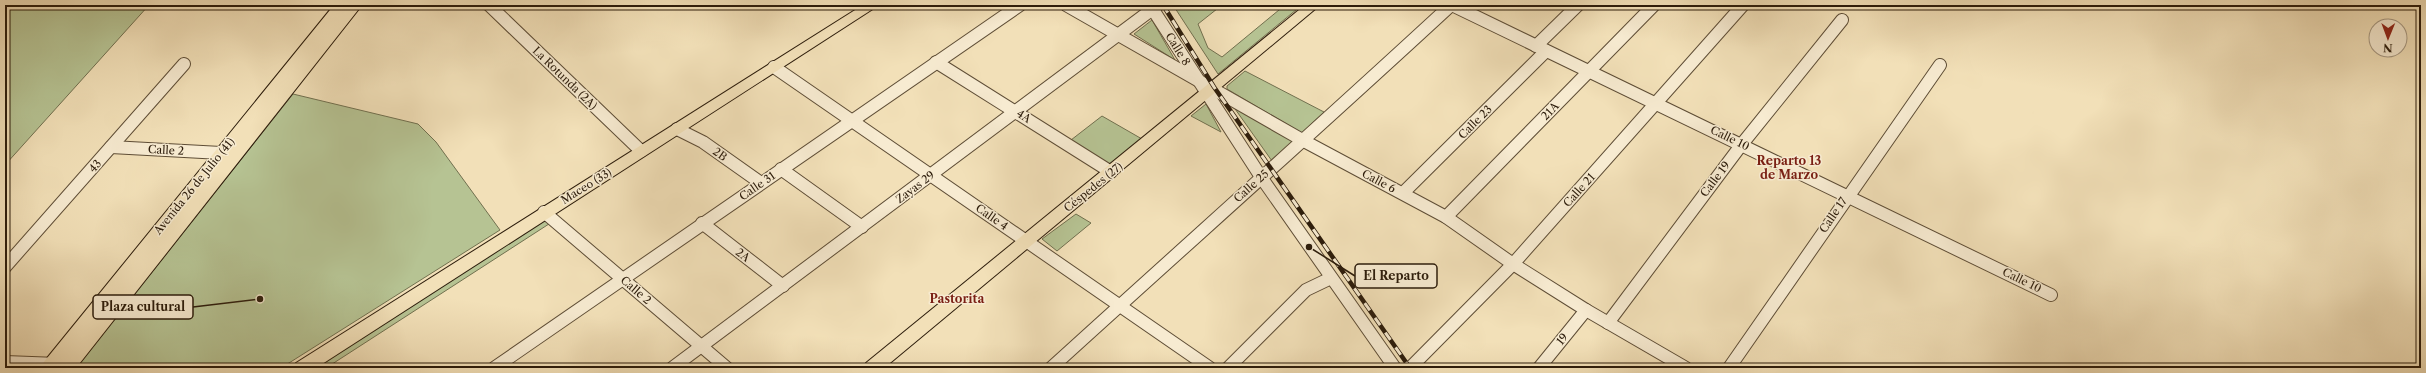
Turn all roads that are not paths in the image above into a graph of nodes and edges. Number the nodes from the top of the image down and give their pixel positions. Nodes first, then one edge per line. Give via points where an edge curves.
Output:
1 (341, 5) edge
2 (355, 5) edge
3 (489, 5) edge
4 (872, 5) edge
5 (1020, 5) edge
6 (1066, 5) edge
7 (1313, 5) edge
8 (1451, 5) edge
9 (1578, 5) edge
10 (1654, 5) edge
11 (1743, 5) edge
12 (1153, 6) edge
13 (1842, 20) dead end
14 (1120, 34) junction
15 (1541, 48) junction
16 (936, 62) junction
17 (184, 64) dead end
18 (1940, 65) dead end
19 (774, 66) junction
20 (1589, 71) junction
21 (1196, 78) junction
22 (1210, 90) junction
23 (1657, 103) junction
24 (1017, 112) junction
25 (852, 120) junction
26 (677, 128) junction
27 (1304, 140) junction
28 (1742, 144) junction
29 (111, 147) junction
30 (641, 151) junction
31 (221, 152) junction
32 (782, 169) junction
33 (1110, 172) junction
34 (932, 175) junction
35 (1261, 177) junction
36 (761, 183) junction
37 (1403, 193) junction
38 (1847, 196) junction
39 (544, 212) junction
40 (1446, 217) junction
41 (702, 223) junction
42 (862, 227) junction
43 (1027, 241) junction
44 (1513, 264) junction
45 (5, 267) edge
46 (1331, 278) junction
47 (622, 279) junction
48 (783, 286) junction
49 (2052, 295) dead end
50 (1120, 305) junction
51 (1586, 310) junction
52 (1608, 323) junction
53 (701, 346) junction
54 (5, 362) edge
55 (49, 366) edge
56 (67, 366) edge
57 (302, 368) edge
58 (494, 368) edge
59 (672, 368) edge
60 (727, 368) edge
61 (872, 368) edge
62 (1051, 368) edge
63 (1210, 368) edge
64 (1228, 368) edge
65 (1396, 368) edge
66 (1410, 368) edge
67 (1539, 368) edge
68 (1686, 368) edge
69 (1729, 368) edge

1 - 31 main road, Avenida 26 de Julio (41)
2 - 56 main road, Avenida 26 de Julio (41)
3 - 30 street, La Rotunda (2A)
4 - 19 main road, Maceo (33)
5 - 16 street, Calle 31
6 - 14 street, Calle 6
7 - 22 main road, Céspedes (27)
8 - 15 street, Calle 10
8 - 27 street, Calle 25
9 - 15 street, Calle 23
10 - 20 street, 21A
11 - 23 street, Calle 21
12 - 14 street, Zayas 29
12 - 21 street, Calle 8
13 - 28 street, Calle 19
14 - 21 street, Calle 6
14 - 24 street, Zayas 29
15 - 20 street, Calle 10
15 - 37 street, Calle 23
16 - 24 street, 4A
16 - 25 street, Calle 31
17 - 29 street, 43
18 - 38 street, Calle 17
19 - 25 street, Calle 4
19 - 26 main road, Maceo (33)
20 - 23 street, Calle 10
20 - 40 street, 21A
21 - 22 street, Calle 6
22 - 27 street, Calle 6
22 - 33 main road, Céspedes (27)
22 - 35 street
23 - 28 street, Calle 10
23 - 44 street, Calle 21
24 - 33 street, 4A
24 - 34 street, Zayas 29
25 - 32 street, Calle 31
25 - 34 street, Calle 4
26 - 30 main road, Maceo (33)
26 - 36 street, 2B via 703,142
27 - 35 street, Calle 25
27 - 37 street, Calle 6
28 - 38 street, Calle 10
28 - 52 street, Calle 19
29 - 31 street, Calle 2
29 - 45 street, 43
30 - 39 main road, Maceo (33)
31 - 55 main road, Avenida 26 de Julio (41)
32 - 36 street, Calle 31
32 - 42 street
33 - 43 main road, Céspedes (27)
34 - 42 street, Zayas 29
34 - 43 street, Calle 4
35 - 46 street
35 - 50 street, Calle 25
36 - 41 street, Calle 31
37 - 40 street, Calle 6
38 - 49 street, Calle 10
38 - 69 street, Calle 17
39 - 47 street, Calle 2
39 - 57 main road, Maceo (33)
40 - 44 street, Calle 6
41 - 47 street, Calle 31
41 - 48 street, 2A
42 - 48 street, Zayas 29
43 - 50 street, Calle 4
43 - 61 main road, Céspedes (27)
44 - 51 street, Calle 6
44 - 66 street, Calle 21
46 - 64 street via 1306,290
46 - 65 street
47 - 53 street, Calle 2
47 - 58 street, Calle 31
48 - 53 street, Zayas 29
50 - 62 street, Calle 25
50 - 63 street, Calle 4
51 - 52 street, Calle 6
51 - 67 street, 19
52 - 68 street, Calle 6
53 - 59 street, Zayas 29
53 - 60 street, Calle 2
54 - 55 street
55 - 56 street

